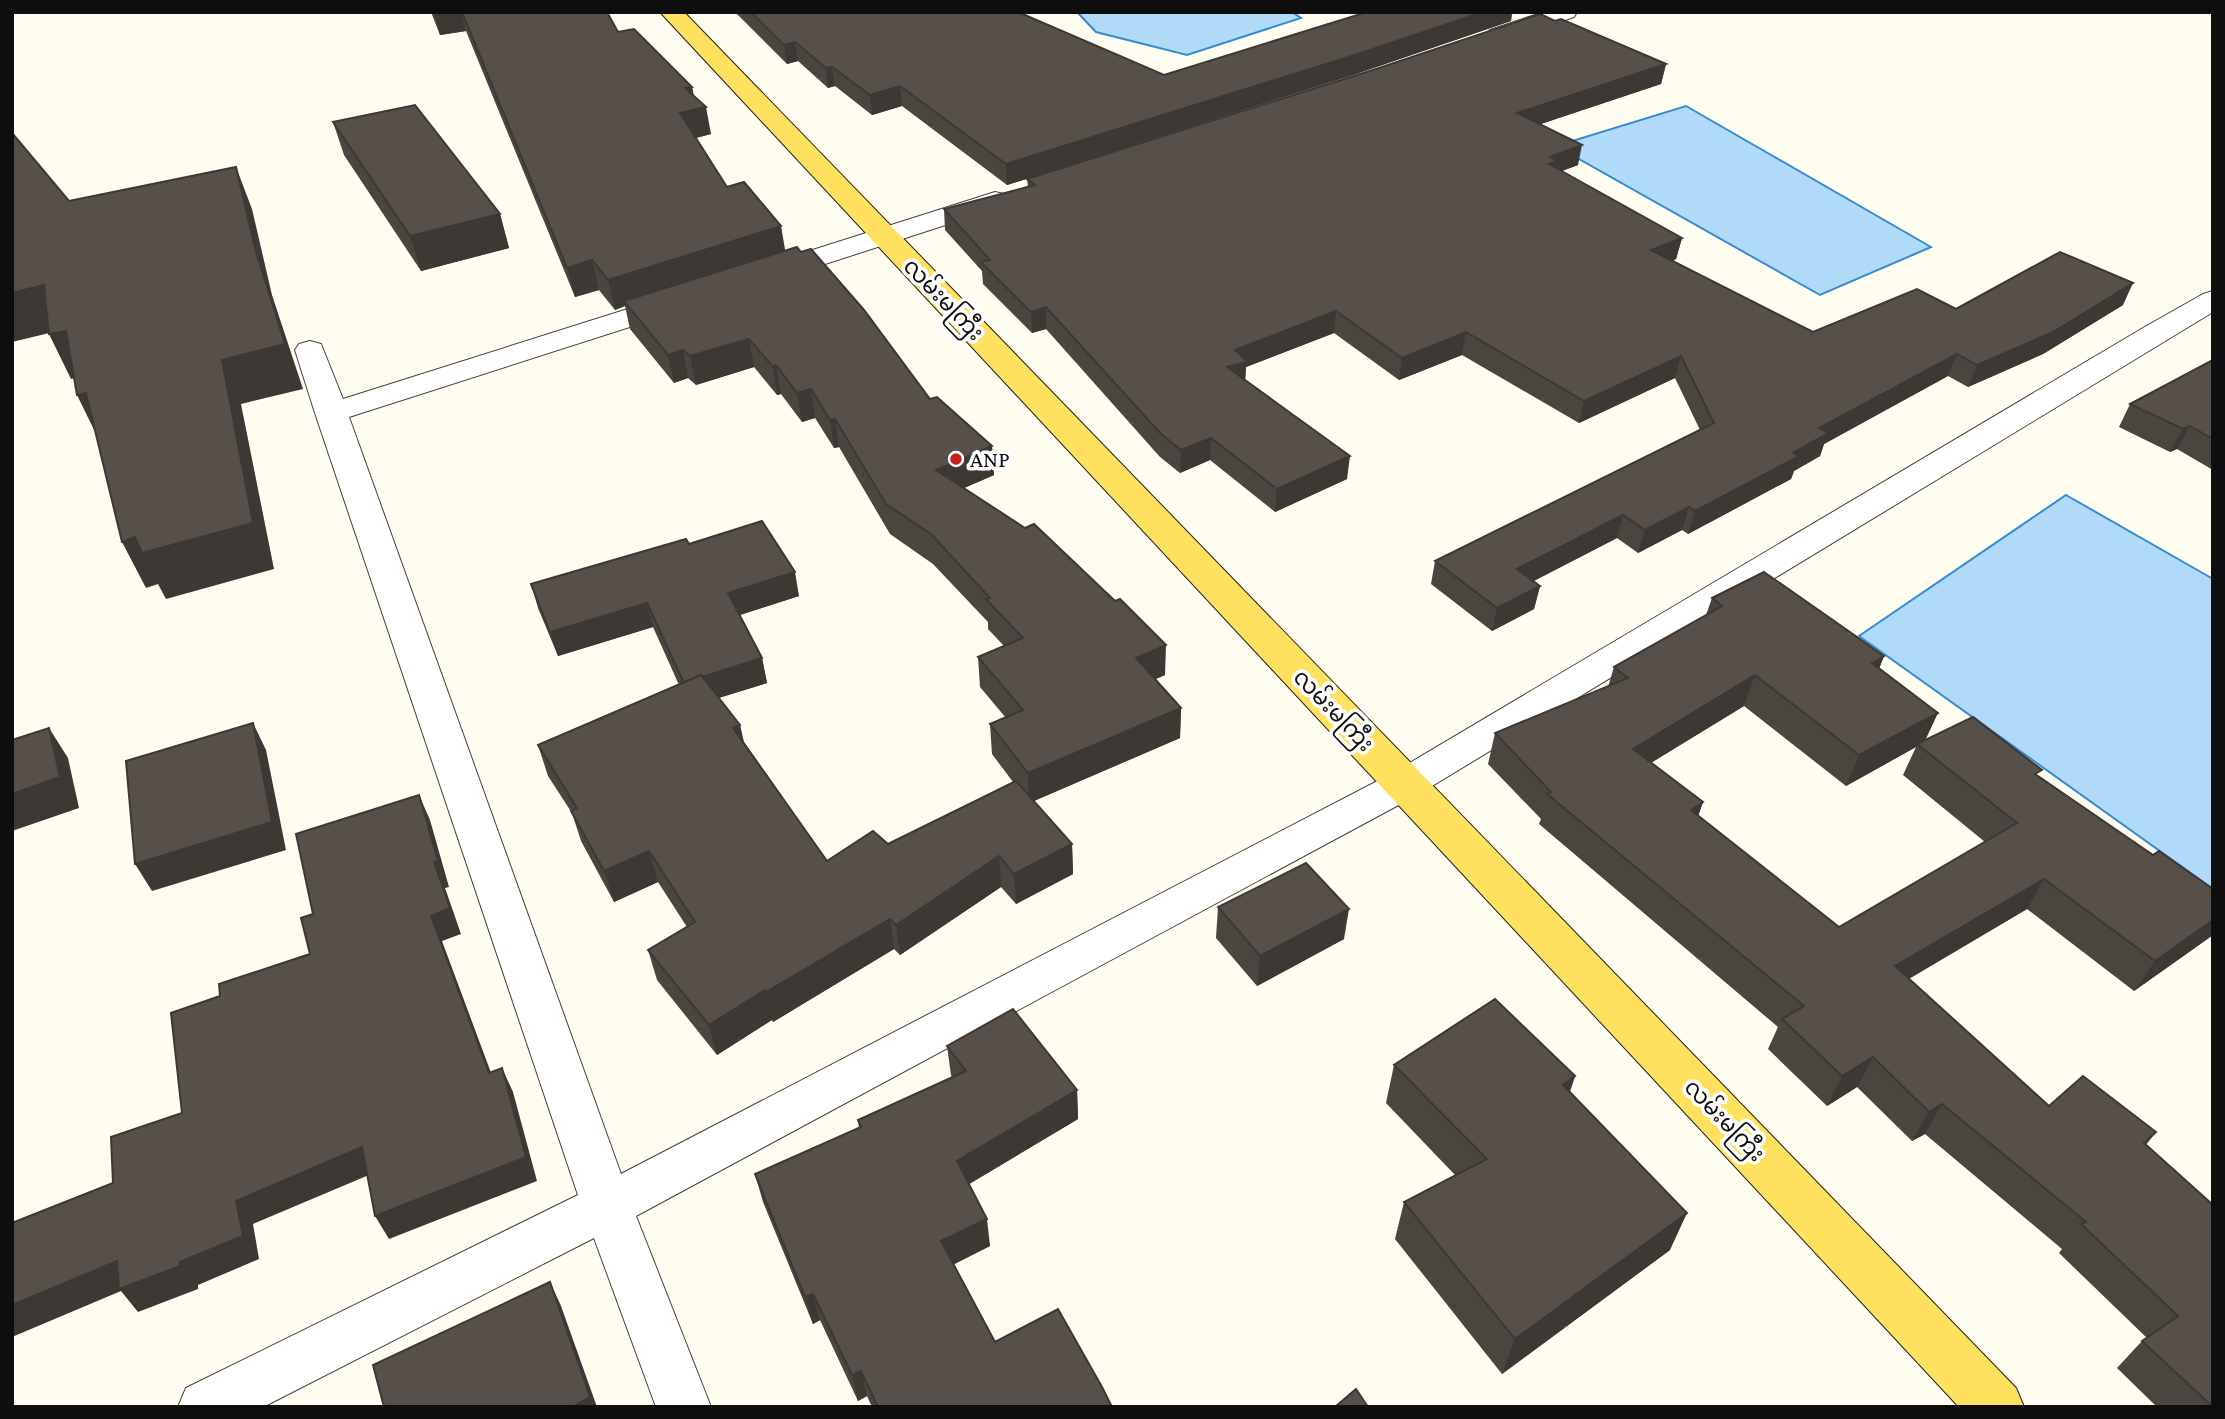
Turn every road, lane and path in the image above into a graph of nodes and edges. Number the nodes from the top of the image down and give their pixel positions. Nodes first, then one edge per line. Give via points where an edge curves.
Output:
1 (671, 12) edge
2 (1566, 12) edge
3 (1479, 42) edge
4 (1014, 194) edge
5 (884, 236) junction
6 (740, 283) edge
7 (700, 295) edge
8 (2213, 300) edge
9 (310, 349) dead end
10 (331, 413) junction
11 (1405, 784) junction
12 (607, 1206) junction
13 (205, 1407) edge
14 (684, 1407) edge
15 (1997, 1407) edge

1 - 5 main road, လမ်းမကြီး
2 - 3 street
4 - 5 street
5 - 6 street
5 - 11 main road, လမ်းမကြီး
7 - 10 street
8 - 11 street
9 - 10 street
10 - 12 street
11 - 12 street
11 - 15 main road, လမ်းမကြီး
12 - 13 street
12 - 14 street

